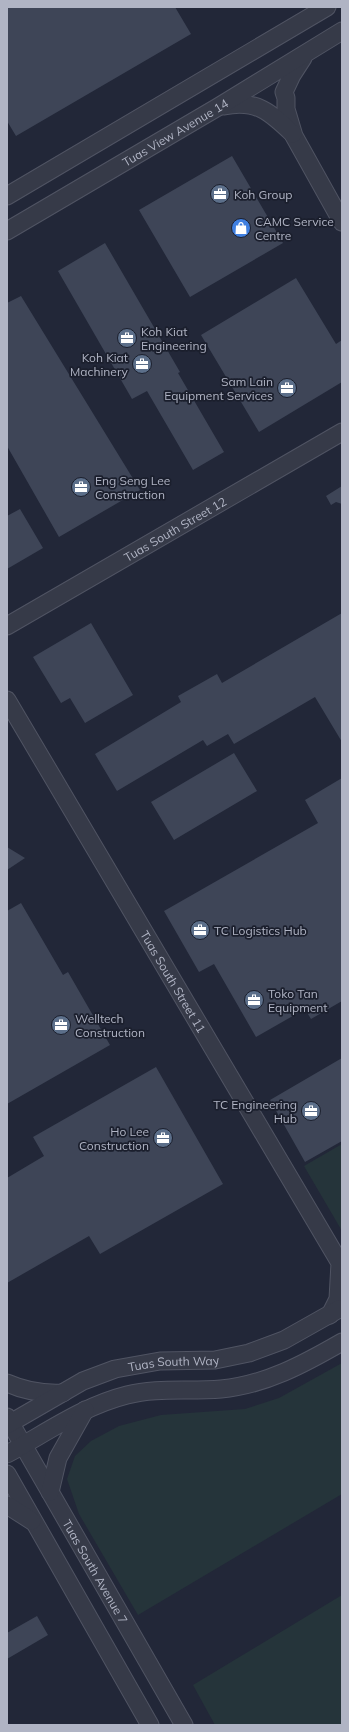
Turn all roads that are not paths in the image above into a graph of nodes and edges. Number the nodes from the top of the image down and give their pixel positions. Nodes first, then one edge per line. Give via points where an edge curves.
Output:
1 (327, 7) edge
2 (342, 31) edge
3 (309, 52) junction
4 (218, 107) junction
5 (294, 136) junction
6 (7, 196) edge
7 (342, 222) edge
8 (7, 231) edge
9 (342, 432) edge
10 (7, 626) edge
11 (7, 700) edge
12 (341, 1263) edge
13 (336, 1311) edge
14 (342, 1342) edge
15 (7, 1383) edge
16 (66, 1392) junction
17 (84, 1410) junction
18 (8, 1421) edge
19 (23, 1445) junction
20 (7, 1454) edge
21 (7, 1474) edge
22 (50, 1492) junction
23 (7, 1506) edge
24 (36, 1524) junction
25 (150, 1725) edge
26 (184, 1725) edge

1 - 6 street
2 - 3 street, Tuas View Avenue 14
3 - 4 street, Tuas View Avenue 14
3 - 5 street via 292,75 284,92
4 - 5 street via 245,103 258,107 273,115
4 - 8 street, Tuas View Avenue 14
5 - 7 street
9 - 10 street, Tuas South Street 12
11 - 12 street, Tuas South Street 11
12 - 13 street, Tuas South Street 11
13 - 16 street, Tuas South Way via 284,1340 249,1353 215,1360 160,1361 115,1369 83,1381
14 - 17 street via 299,1366 262,1382 221,1389 127,1394
15 - 16 street via 43,1393
16 - 18 street, Tuas South Way
17 - 19 street
17 - 22 street via 58,1458
18 - 19 street, Tuas South Avenue 7
19 - 20 street
19 - 22 street, Tuas South Avenue 7
21 - 24 street
22 - 26 street, Tuas South Avenue 7
23 - 24 street
24 - 25 street

